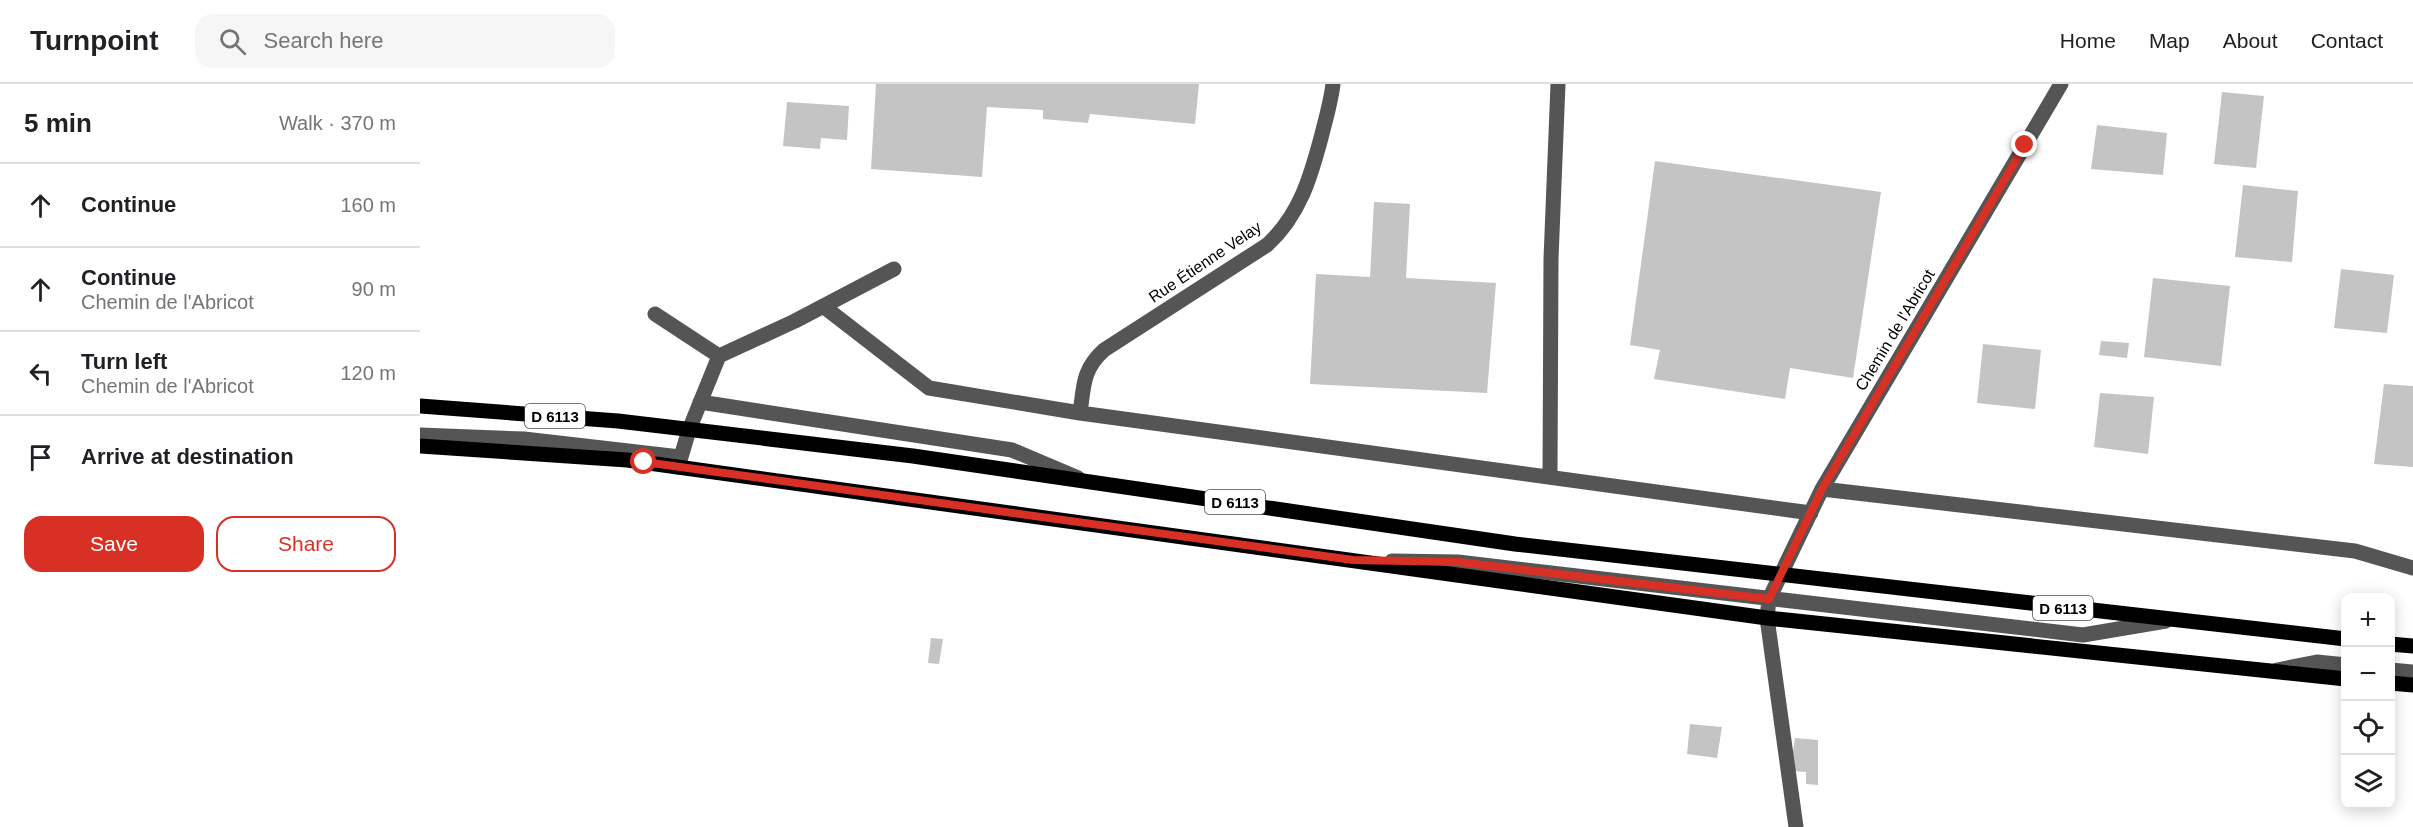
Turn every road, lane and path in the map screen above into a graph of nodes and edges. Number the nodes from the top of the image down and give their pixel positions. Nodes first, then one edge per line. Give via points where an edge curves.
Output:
1 (1333, 84) edge
2 (1558, 84) edge
3 (2061, 84) edge
4 (894, 269) dead end
5 (823, 306) junction
6 (655, 314) dead end
7 (719, 356) junction
8 (700, 402) junction
9 (420, 406) edge
10 (1080, 413) junction
11 (689, 430) junction
12 (420, 435) edge
13 (420, 446) edge
14 (679, 462) junction
15 (1550, 476) junction
16 (1085, 480) junction
17 (1822, 489) junction
18 (1811, 513) junction
19 (1353, 560) junction
20 (2413, 568) edge
21 (1781, 575) junction
22 (1769, 599) junction
23 (1767, 618) junction
24 (2169, 620) junction
25 (2341, 638) edge
26 (2395, 644) edge
27 (2413, 646) edge
28 (2341, 664) edge
29 (2395, 670) edge
30 (2268, 672) junction
31 (2413, 672) edge
32 (2341, 679) edge
33 (2395, 683) edge
34 (2413, 685) edge
35 (1796, 827) edge

1 - 10 street, Rue Étienne Velay via 1311,176 1301,201 1279,234 1093,360 1085,373
2 - 15 street via 1551,259
3 - 17 street, Chemin de l'Abricot
4 - 5 street
5 - 7 street
5 - 10 street via 929,388
6 - 7 street
7 - 8 street
8 - 11 street
8 - 16 street via 1012,450
9 - 11 main road, D 6113
10 - 15 street
11 - 14 street
11 - 16 main road, D 6113
12 - 14 street via 524,440
13 - 14 main road
14 - 19 main road
15 - 18 street
16 - 21 main road, D 6113 via 1515,544
17 - 18 street, Chemin de l'Abricot
17 - 20 street via 2355,551
18 - 21 street, Chemin de l'Abricot
19 - 22 street via 1458,562
19 - 23 main road
21 - 22 street, Chemin de l'Abricot
21 - 24 main road, D 6113
22 - 23 street, Chemin de l'Abricot
22 - 24 street via 2083,635
23 - 30 main road
23 - 35 street, Chemin de l'Abricot
24 - 25 main road, D 6113
26 - 27 main road
28 - 30 street via 2317,662
29 - 31 street
30 - 32 main road
33 - 34 main road

